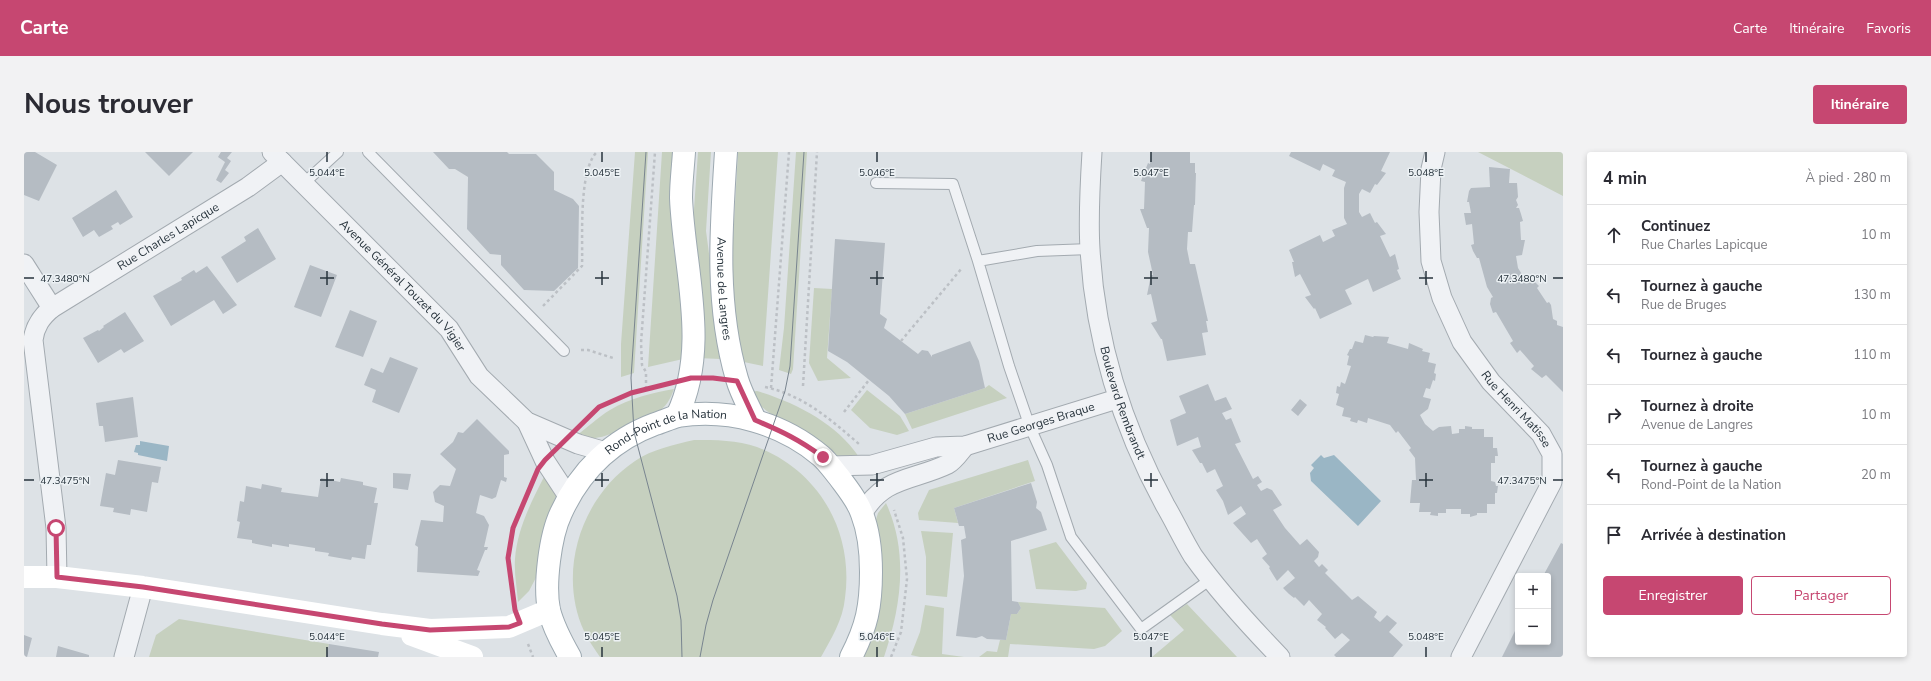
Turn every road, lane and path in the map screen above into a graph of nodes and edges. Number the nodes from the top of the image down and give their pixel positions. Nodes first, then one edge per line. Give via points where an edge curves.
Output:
1 (338, 152) edge
2 (368, 152) edge
3 (597, 152) edge
4 (655, 152) edge
5 (684, 152) edge
6 (726, 152) edge
7 (789, 152) edge
8 (817, 152) edge
9 (1092, 152) edge
10 (1435, 152) edge
11 (277, 157) edge
12 (876, 183) dead end
13 (303, 184) junction
14 (1090, 249) junction
15 (978, 261) junction
16 (24, 264) edge
17 (52, 308) junction
18 (531, 317) junction
19 (901, 341) dead end
20 (564, 350) dead end
21 (588, 350) dead end
22 (613, 358) dead end
23 (691, 378) junction
24 (869, 380) dead end
25 (737, 381) junction
26 (803, 386) dead end
27 (771, 388) junction
28 (646, 389) junction
29 (1117, 399) junction
30 (844, 412) dead end
31 (677, 416) junction
32 (755, 420) junction
33 (528, 422) junction
34 (1030, 427) junction
35 (565, 439) junction
36 (965, 446) junction
37 (1558, 448) edge
38 (606, 452) junction
39 (545, 460) junction
40 (872, 465) junction
41 (830, 466) junction
42 (884, 489) junction
43 (568, 496) junction
44 (862, 514) junction
45 (24, 576) edge
46 (57, 577) junction
47 (1211, 579) junction
48 (143, 587) junction
49 (549, 610) junction
50 (520, 623) junction
51 (382, 624) junction
52 (124, 657) edge
53 (472, 657) edge
54 (533, 657) edge
55 (570, 657) edge
56 (851, 657) edge
57 (891, 657) edge
58 (1280, 657) edge
59 (1460, 657) edge

1 - 13 lane
2 - 18 lane
3 - 18 path via 588,166 585,181 582,266
4 - 28 path via 642,343
5 - 23 main road via 681,196 694,313
6 - 25 main road, Avenue de Langres via 720,248 721,274 723,308
7 - 27 path
8 - 26 path
9 - 14 street, Boulevard Rembrandt via 1089,196
10 - 37 street, Rue Henri Matisse via 1431,169 1429,212 1431,261 1442,298 1462,342 1491,382 1540,434
11 - 13 street, Avenue Général Touzet du Vigier
11 - 17 street, Rue Charles Lapicque via 248,187
12 - 15 lane via 952,184
13 - 33 street, Avenue Général Touzet du Vigier via 449,329 479,376
14 - 15 lane via 1037,252
14 - 29 street, Boulevard Rembrandt via 1095,300
15 - 19 path via 966,264
15 - 34 lane
16 - 17 street
17 - 46 street, Rue Charles Lapicque via 40,319 33,340 56,528
18 - 20 lane
21 - 22 path
23 - 28 path
23 - 31 main road
24 - 30 path
25 - 27 path
25 - 32 main road, Avenue de Langres
27 - 40 path via 785,391 822,412 859,444
28 - 35 path via 599,407
29 - 34 street, Rue Georges Braque
29 - 47 street, Boulevard Rembrandt via 1153,482 1192,554
31 - 32 main road, Rond-Point de la Nation via 722,414
31 - 38 main road, Rond-Point de la Nation via 634,432
32 - 41 main road, Rond-Point de la Nation via 800,440 823,457
33 - 35 street, Avenue Général Touzet du Vigier
33 - 39 street, Avenue Général Touzet du Vigier
34 - 36 street, Rue Georges Braque
34 - 47 lane via 1047,465 1071,536 1141,630
35 - 38 street, Avenue Général Touzet du Vigier
36 - 40 street, Rue Georges Braque via 936,447
36 - 42 street via 949,463
37 - 59 street, Rue Henri Matisse via 1552,482
38 - 43 main road, Rond-Point de la Nation
39 - 43 street, Avenue Général Touzet du Vigier
39 - 50 path via 538,469 513,528 508,558 515,610
40 - 41 street, Rue Georges Braque
41 - 44 main road, Rond-Point de la Nation via 849,490
42 - 44 street via 871,500
42 - 57 path via 903,538 908,579 901,632
43 - 49 main road, Rond-Point de la Nation via 554,527 548,571
44 - 56 main road, Rond-Point de la Nation via 871,555 871,601 862,636
45 - 46 main road
46 - 48 main road
47 - 58 street, Boulevard Rembrandt
48 - 51 main road
48 - 52 street
49 - 50 main road
49 - 55 main road, Rond-Point de la Nation
50 - 51 main road via 509,627 430,630
50 - 54 path
51 - 53 main road

